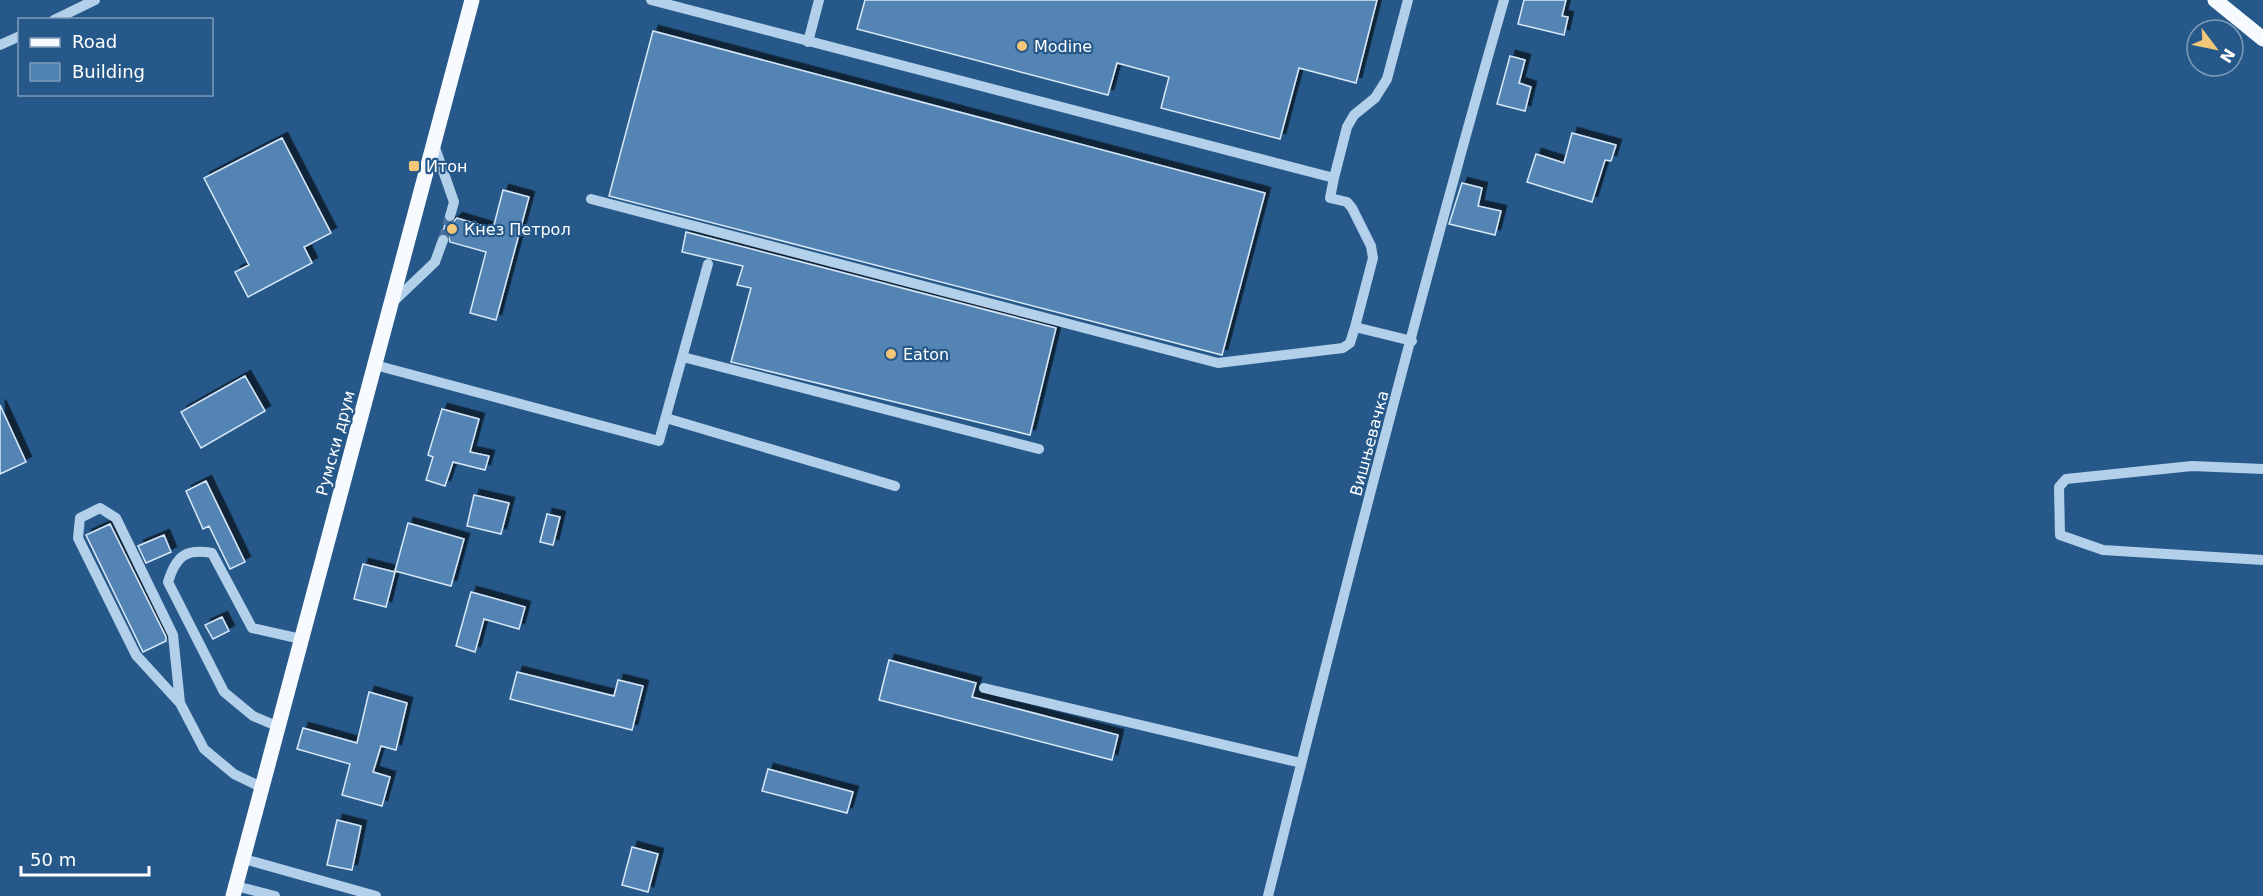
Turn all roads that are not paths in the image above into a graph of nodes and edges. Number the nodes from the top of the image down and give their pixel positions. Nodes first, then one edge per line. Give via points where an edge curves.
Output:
1 (95, 0) edge
2 (472, 0) edge
3 (651, 0) edge
4 (819, 0) edge
5 (1408, 0) edge
6 (1504, 0) edge
7 (2215, 0) edge
8 (58, 18) edge
9 (18, 37) edge
10 (2263, 39) edge
11 (808, 42) junction
12 (0, 45) edge
13 (433, 142) junction
14 (1334, 178) junction
15 (591, 199) dead end
16 (450, 216) tunnel mouth
17 (442, 240) tunnel mouth
18 (708, 264) dead end
19 (392, 303) junction
20 (1355, 327) junction
21 (1412, 340) junction
22 (683, 357) junction
23 (375, 366) junction
24 (666, 418) junction
25 (1040, 448) dead end
26 (2263, 469) edge
27 (895, 486) dead end
28 (2263, 560) edge
29 (301, 639) junction
30 (984, 688) dead end
31 (180, 703) junction
32 (279, 727) junction
33 (1301, 763) junction
34 (263, 788) junction
35 (244, 859) junction
36 (235, 891) edge
37 (275, 896) edge
38 (376, 896) edge
39 (1268, 896) edge

1 - 8 street
2 - 13 main road, Румски друм
3 - 11 street
4 - 11 street
5 - 14 street via 1387,79 1347,127
6 - 21 street, Вишњевачка via 1438,232
7 - 10 main road
9 - 12 street
11 - 14 street
13 - 16 street via 454,202
13 - 19 main road, Румски друм
14 - 20 street via 1330,198 1347,202 1352,208 1373,258
15 - 20 street via 1218,363 1343,348 1350,343
17 - 19 street via 435,262
18 - 22 street
19 - 23 main road, Румски друм
20 - 21 street
21 - 33 street, Вишњевачка
22 - 24 street
22 - 25 street
23 - 24 street via 659,441
23 - 29 main road, Румски друм
24 - 27 street
26 - 28 street via 2192,466 2066,479 2059,487 2060,536 2072,542 2103,550
29 - 32 main road, Румски друм
29 - 32 street via 252,628 212,554 195,550 172,567 168,582 224,692 253,716
30 - 33 street
31 - 31 street via 136,655 78,538 80,518 100,508 116,518 173,635
31 - 34 street via 204,749 234,774
32 - 34 main road, Румски друм
33 - 39 street, Вишњевачка
34 - 35 main road, Румски друм
35 - 36 main road, Румски друм
35 - 38 street
36 - 37 street

